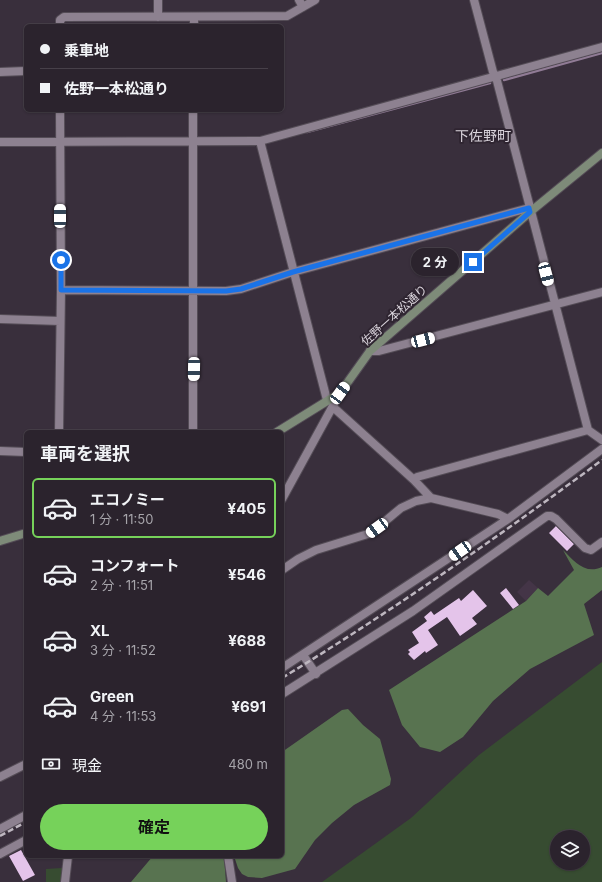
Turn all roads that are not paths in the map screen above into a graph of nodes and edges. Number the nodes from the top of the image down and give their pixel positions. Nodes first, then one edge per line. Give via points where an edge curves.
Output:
1 (158, 0) edge
2 (316, 0) edge
3 (474, 0) edge
4 (301, 4) edge
5 (158, 17) junction
6 (194, 17) junction
7 (60, 24) edge
8 (194, 24) edge
9 (602, 47) edge
10 (24, 71) edge
11 (0, 72) edge
12 (496, 77) junction
13 (60, 112) edge
14 (193, 112) edge
15 (193, 140) junction
16 (60, 141) junction
17 (260, 141) junction
18 (0, 142) edge
19 (602, 153) edge
20 (530, 210) junction
21 (293, 272) junction
22 (61, 290) junction
23 (194, 291) junction
24 (602, 292) edge
25 (555, 305) junction
26 (0, 319) edge
27 (60, 320) junction
28 (370, 351) junction
29 (340, 393) junction
30 (327, 400) junction
31 (333, 407) junction
32 (59, 430) edge
33 (193, 430) edge
34 (280, 430) edge
35 (588, 430) junction
36 (602, 440) edge
37 (602, 449) edge
38 (0, 451) edge
39 (24, 452) edge
40 (414, 480) junction
41 (284, 495) edge
42 (431, 498) junction
43 (508, 519) junction
44 (24, 534) edge
45 (0, 541) edge
46 (602, 542) edge
47 (284, 569) edge
48 (304, 655) junction
49 (284, 667) edge
50 (316, 674) junction
51 (284, 693) edge
52 (24, 765) edge
53 (0, 777) edge
54 (24, 816) edge
55 (0, 829) edge
56 (24, 841) edge
57 (0, 854) edge
58 (68, 858) edge
59 (228, 858) edge
60 (65, 882) edge
61 (232, 882) edge

1 - 5 street
2 - 4 street
3 - 12 street
4 - 6 street via 287,16
5 - 6 street
5 - 7 street via 64,17
6 - 8 street
9 - 12 street
10 - 11 street
12 - 17 street
12 - 20 street
13 - 16 street
14 - 15 street
15 - 16 street
15 - 17 street
15 - 23 street
16 - 18 street
16 - 22 street
17 - 21 street
19 - 20 street, 佐野一本松通り
20 - 21 street
20 - 25 street
20 - 28 street, 佐野一本松通り
21 - 23 street via 241,289
21 - 30 street
22 - 23 street
22 - 27 street
23 - 33 street
24 - 25 street
25 - 28 street via 379,351
25 - 35 street
26 - 27 street
27 - 32 street
28 - 29 street, 佐野一本松通り
29 - 30 street, 佐野一本松通り
29 - 31 street
30 - 34 street, 佐野一本松通り
31 - 40 street
31 - 41 street
35 - 36 street
35 - 40 street via 417,477
37 - 43 street
38 - 39 street
40 - 42 street
42 - 43 street via 498,514
42 - 47 street via 408,504 371,533 316,550
43 - 48 street
44 - 45 street
46 - 50 street via 591,550 585,548 556,519 547,516 413,611
48 - 49 street
48 - 50 street
50 - 51 street
52 - 53 street
54 - 55 street
56 - 57 street
58 - 60 street
59 - 61 street

